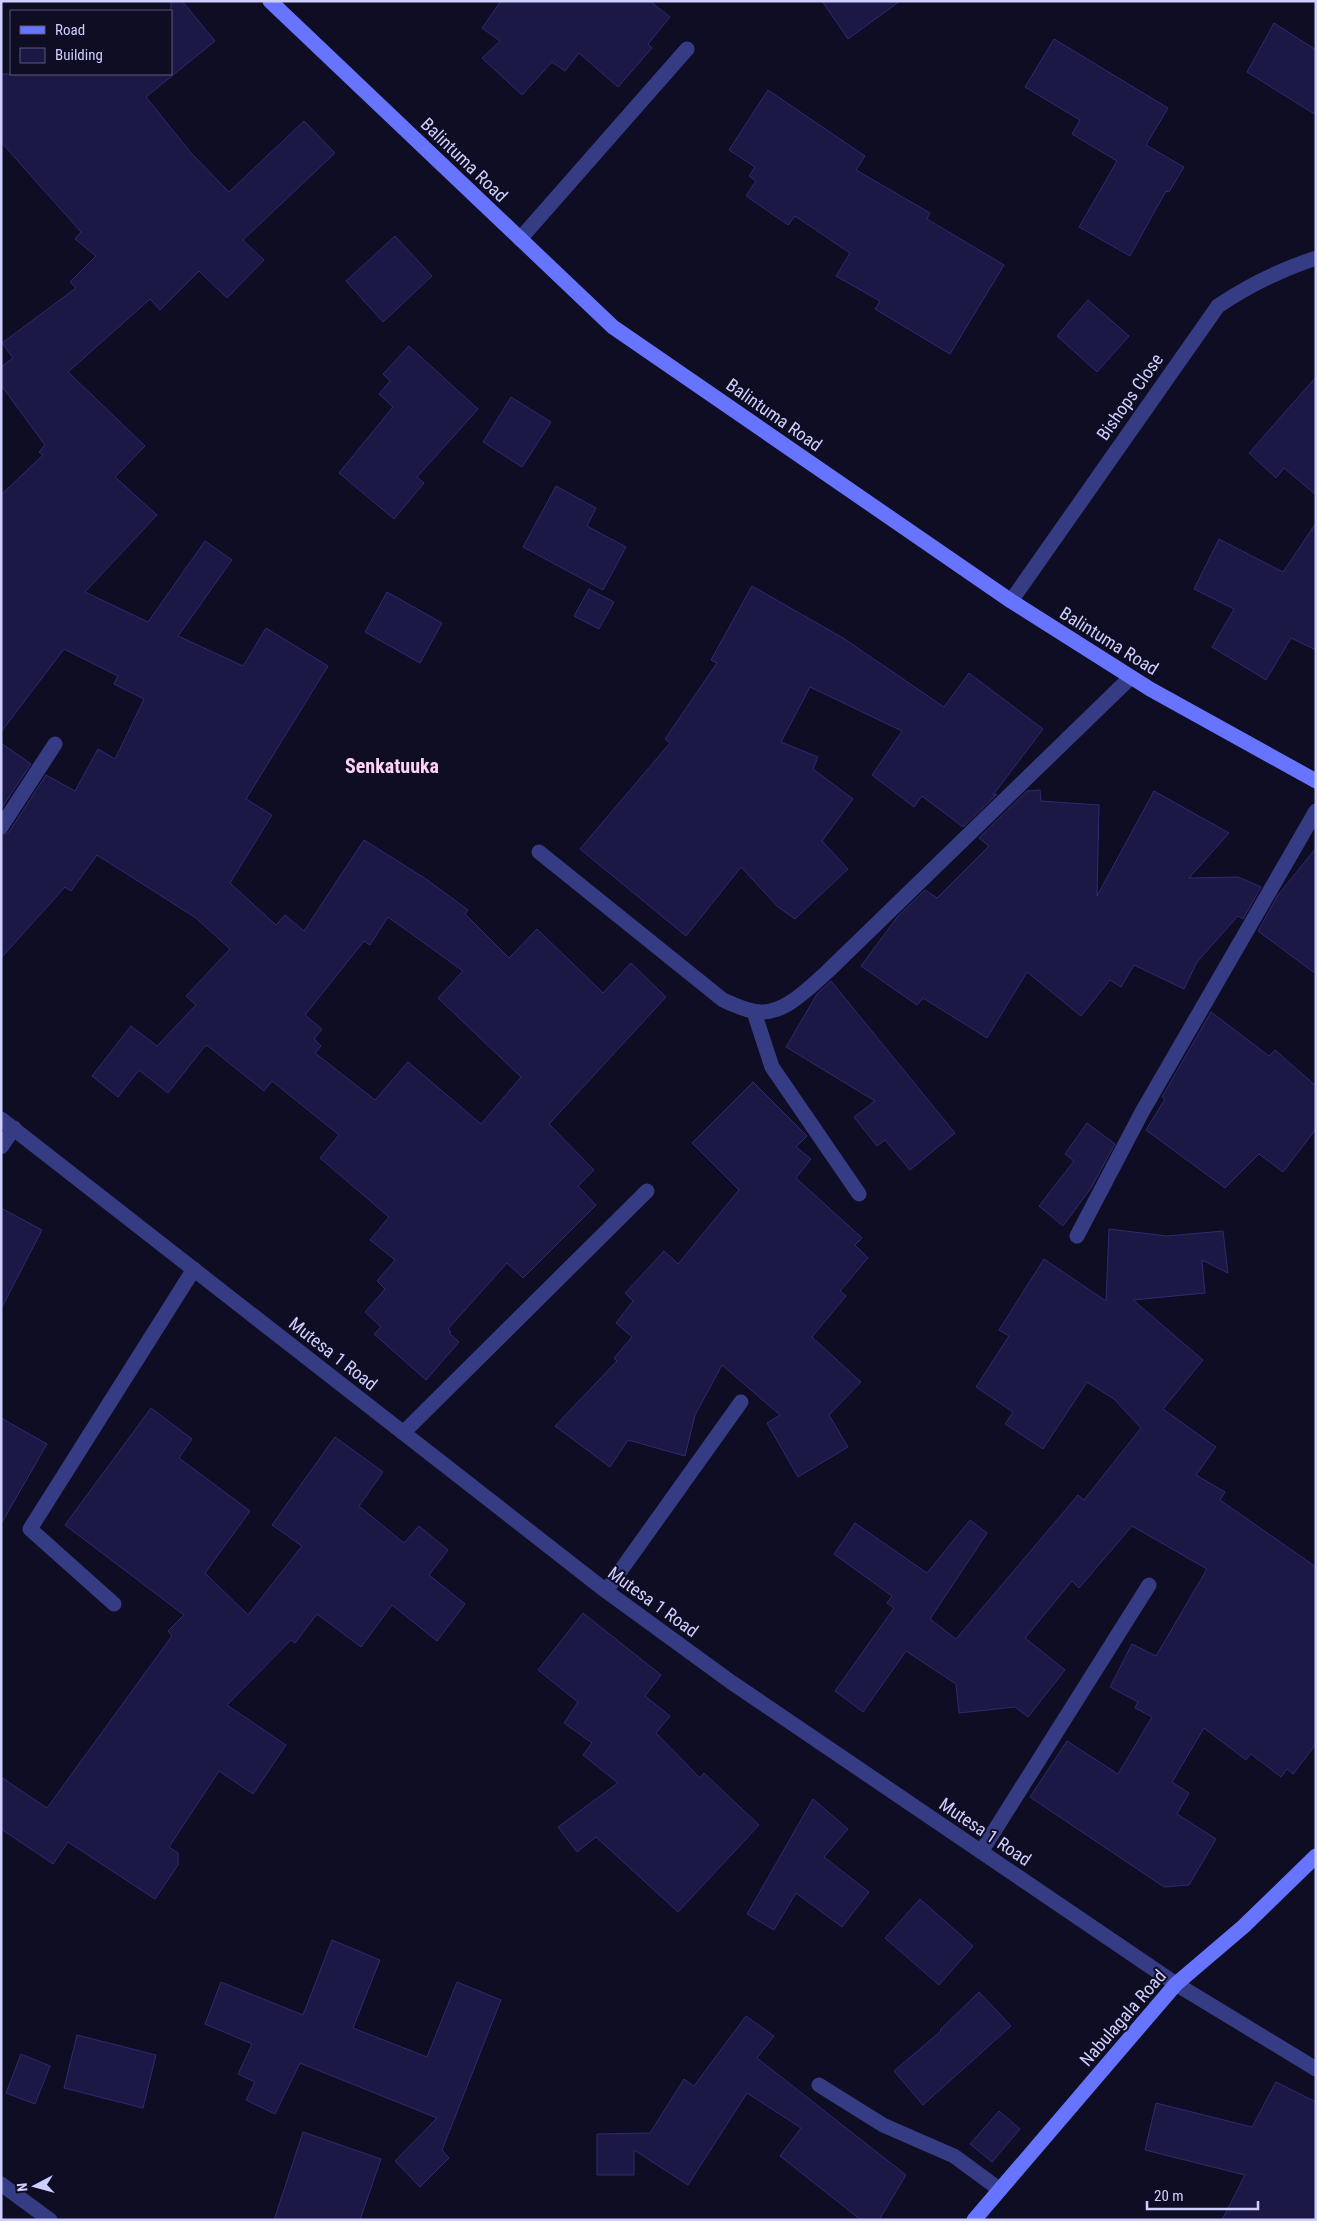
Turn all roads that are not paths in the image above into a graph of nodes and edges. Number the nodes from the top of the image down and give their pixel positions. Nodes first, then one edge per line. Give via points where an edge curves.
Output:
1 (270, 1) edge
2 (688, 49) dead end
3 (520, 239) junction
4 (1316, 258) edge
5 (1011, 601) junction
6 (1130, 678) junction
7 (55, 744) dead end
8 (1316, 781) edge
9 (1316, 811) edge
10 (1, 827) edge
11 (539, 852) dead end
12 (754, 1012) junction
13 (7, 1123) edge
14 (1, 1147) edge
15 (647, 1191) dead end
16 (859, 1194) dead end
17 (1076, 1236) dead end
18 (194, 1269) junction
19 (741, 1402) dead end
20 (402, 1433) junction
21 (1149, 1585) dead end
22 (606, 1591) junction
23 (114, 1604) dead end
24 (981, 1852) junction
25 (1316, 1856) edge
26 (1176, 1984) junction
27 (1316, 2069) edge
28 (819, 2085) dead end
29 (1, 2184) edge
30 (1000, 2190) junction
31 (976, 2219) edge
32 (50, 2220) edge

1 - 3 main road, Balintuma Road
2 - 3 street
3 - 5 main road, Balintuma Road via 614,328
4 - 5 street, Bishops Close via 1249,285 1218,306
5 - 6 main road, Balintuma Road
6 - 8 main road, Balintuma Road
6 - 12 street via 797,998 775,1010
7 - 10 street
9 - 17 street via 1142,1112
11 - 12 street via 723,1000
12 - 16 street via 772,1067
13 - 14 street
13 - 18 street, Mutesa 1 Road
15 - 20 street
18 - 20 street, Mutesa 1 Road
18 - 23 street via 30,1529
19 - 22 street
20 - 22 street, Mutesa 1 Road
21 - 24 street
22 - 24 street, Mutesa 1 Road via 731,1682
24 - 26 street, Mutesa 1 Road
25 - 26 main road, Nabulagala Road via 1244,1926
26 - 27 street, Mutesa 1 Road
26 - 30 main road, Nabulagala Road
28 - 30 street via 883,2125 954,2156
29 - 32 street
30 - 31 main road, Nabulagala Road

